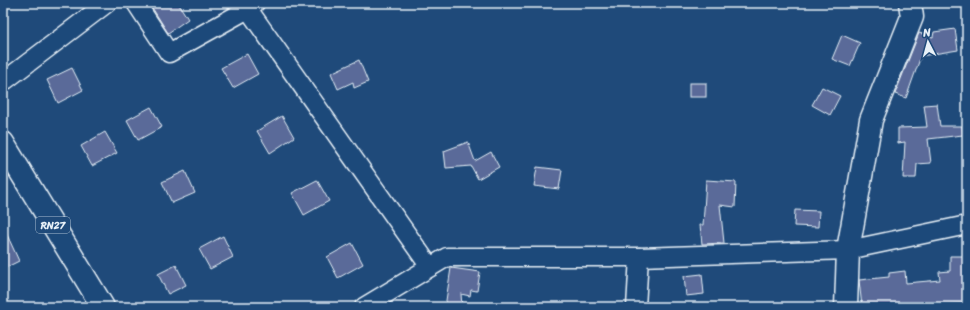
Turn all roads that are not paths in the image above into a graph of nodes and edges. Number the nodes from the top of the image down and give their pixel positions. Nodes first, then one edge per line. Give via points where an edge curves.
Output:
1 (107, 3) edge
2 (136, 3) edge
3 (910, 3) edge
4 (252, 6) edge
5 (3, 82) edge
6 (3, 143) edge
7 (967, 225) edge
8 (848, 250) junction
9 (639, 258) junction
10 (430, 267) junction
11 (103, 307) edge
12 (364, 307) edge
13 (636, 307) edge
14 (846, 307) edge

1 - 5 street
2 - 4 street via 169,53
3 - 8 street via 912,17 871,120
4 - 10 street
6 - 11 street, RN27
7 - 8 street
8 - 9 street
8 - 14 street
9 - 10 street via 447,257
9 - 13 street
10 - 12 street

